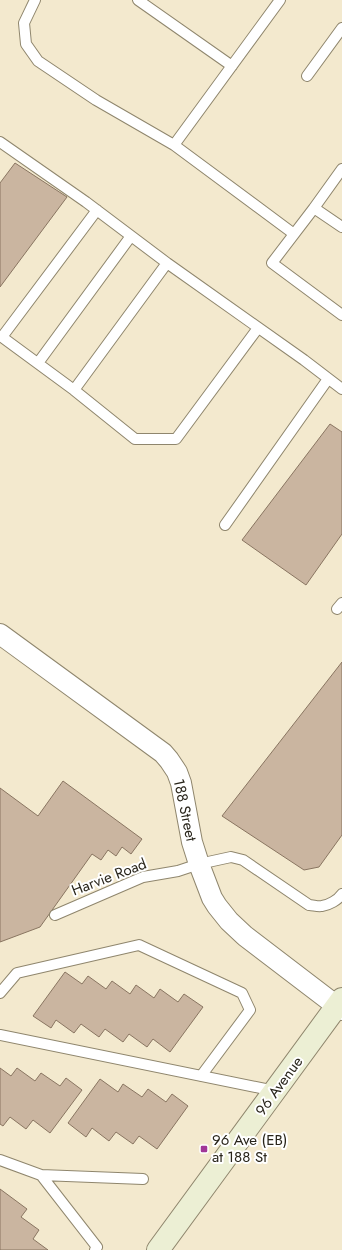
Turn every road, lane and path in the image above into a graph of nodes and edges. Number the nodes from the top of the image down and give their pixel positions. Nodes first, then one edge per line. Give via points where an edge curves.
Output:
1 (35, 0) edge
2 (138, 0) edge
3 (280, 0) edge
4 (342, 28) edge
5 (232, 66) junction
6 (307, 76) dead end
7 (0, 142) edge
8 (174, 145) junction
9 (342, 169) edge
10 (314, 208) junction
11 (97, 210) junction
12 (342, 228) edge
13 (294, 234) junction
14 (131, 236) junction
15 (167, 263) junction
16 (342, 316) edge
17 (258, 328) junction
18 (1, 337) edge
19 (38, 364) junction
20 (328, 379) junction
21 (342, 389) edge
22 (74, 390) junction
23 (225, 525) dead end
24 (0, 634) edge
25 (199, 864) junction
26 (342, 894) edge
27 (55, 915) dead end
28 (0, 993) edge
29 (340, 1006) edge
30 (0, 1035) edge
31 (201, 1076) junction
32 (275, 1091) junction
33 (0, 1160) edge
34 (41, 1175) junction
35 (143, 1179) dead end
36 (95, 1250) edge
37 (158, 1250) edge

1 - 8 lane via 24,23 26,44 38,61 96,100
2 - 5 lane
3 - 5 lane
4 - 6 lane
5 - 8 lane
7 - 11 lane
8 - 13 lane
9 - 10 lane
10 - 12 lane
10 - 13 lane
11 - 14 lane
11 - 18 lane
13 - 16 lane via 272,263
14 - 15 lane
14 - 19 lane
15 - 17 lane
15 - 22 lane
17 - 20 lane
17 - 22 lane via 176,439 135,439
18 - 19 lane
19 - 22 lane
20 - 21 lane
20 - 23 lane
24 - 25 street, 188 Street via 170,760 177,772
25 - 26 lane, Harvie Road via 231,857 243,860 309,905 321,907
25 - 27 lane, Harvie Road via 178,871 143,877
25 - 29 street, 188 Street via 214,902 229,921 255,944
28 - 31 lane via 17,973 139,945 242,993 250,1010
29 - 32 main road, 96 Avenue
30 - 31 lane
31 - 32 lane
32 - 37 main road, 96 Avenue
33 - 34 lane
34 - 35 lane
34 - 36 lane via 97,1247

